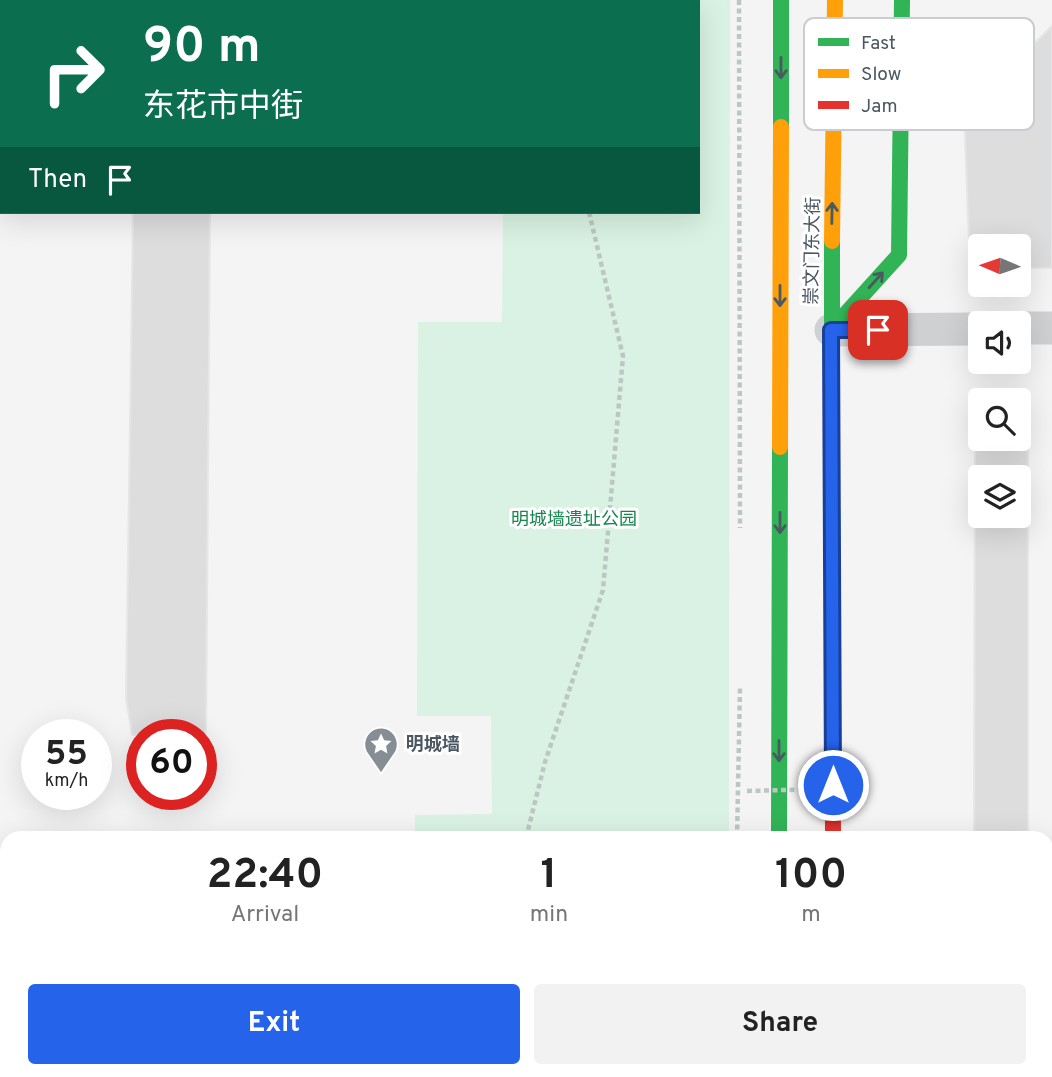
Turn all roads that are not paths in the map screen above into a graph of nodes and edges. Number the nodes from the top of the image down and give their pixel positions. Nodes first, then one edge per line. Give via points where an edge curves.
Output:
1 (781, 0) edge
2 (835, 0) edge
3 (902, 0) edge
4 (835, 18) edge
5 (902, 18) edge
6 (833, 130) edge
7 (900, 130) edge
8 (1031, 328) edge
9 (1052, 328) edge
10 (968, 329) edge
11 (831, 330) junction
12 (779, 831) edge
13 (833, 831) edge

1 -> 12 main road, 崇文门东大街
4 -> 2 main road, 崇文门东大街
5 -> 3 main road
11 -> 6 main road, 崇文门东大街
11 -> 7 main road via 899,255
8 - 9 street
10 - 11 street
11 - 13 main road, 崇文门东大街

